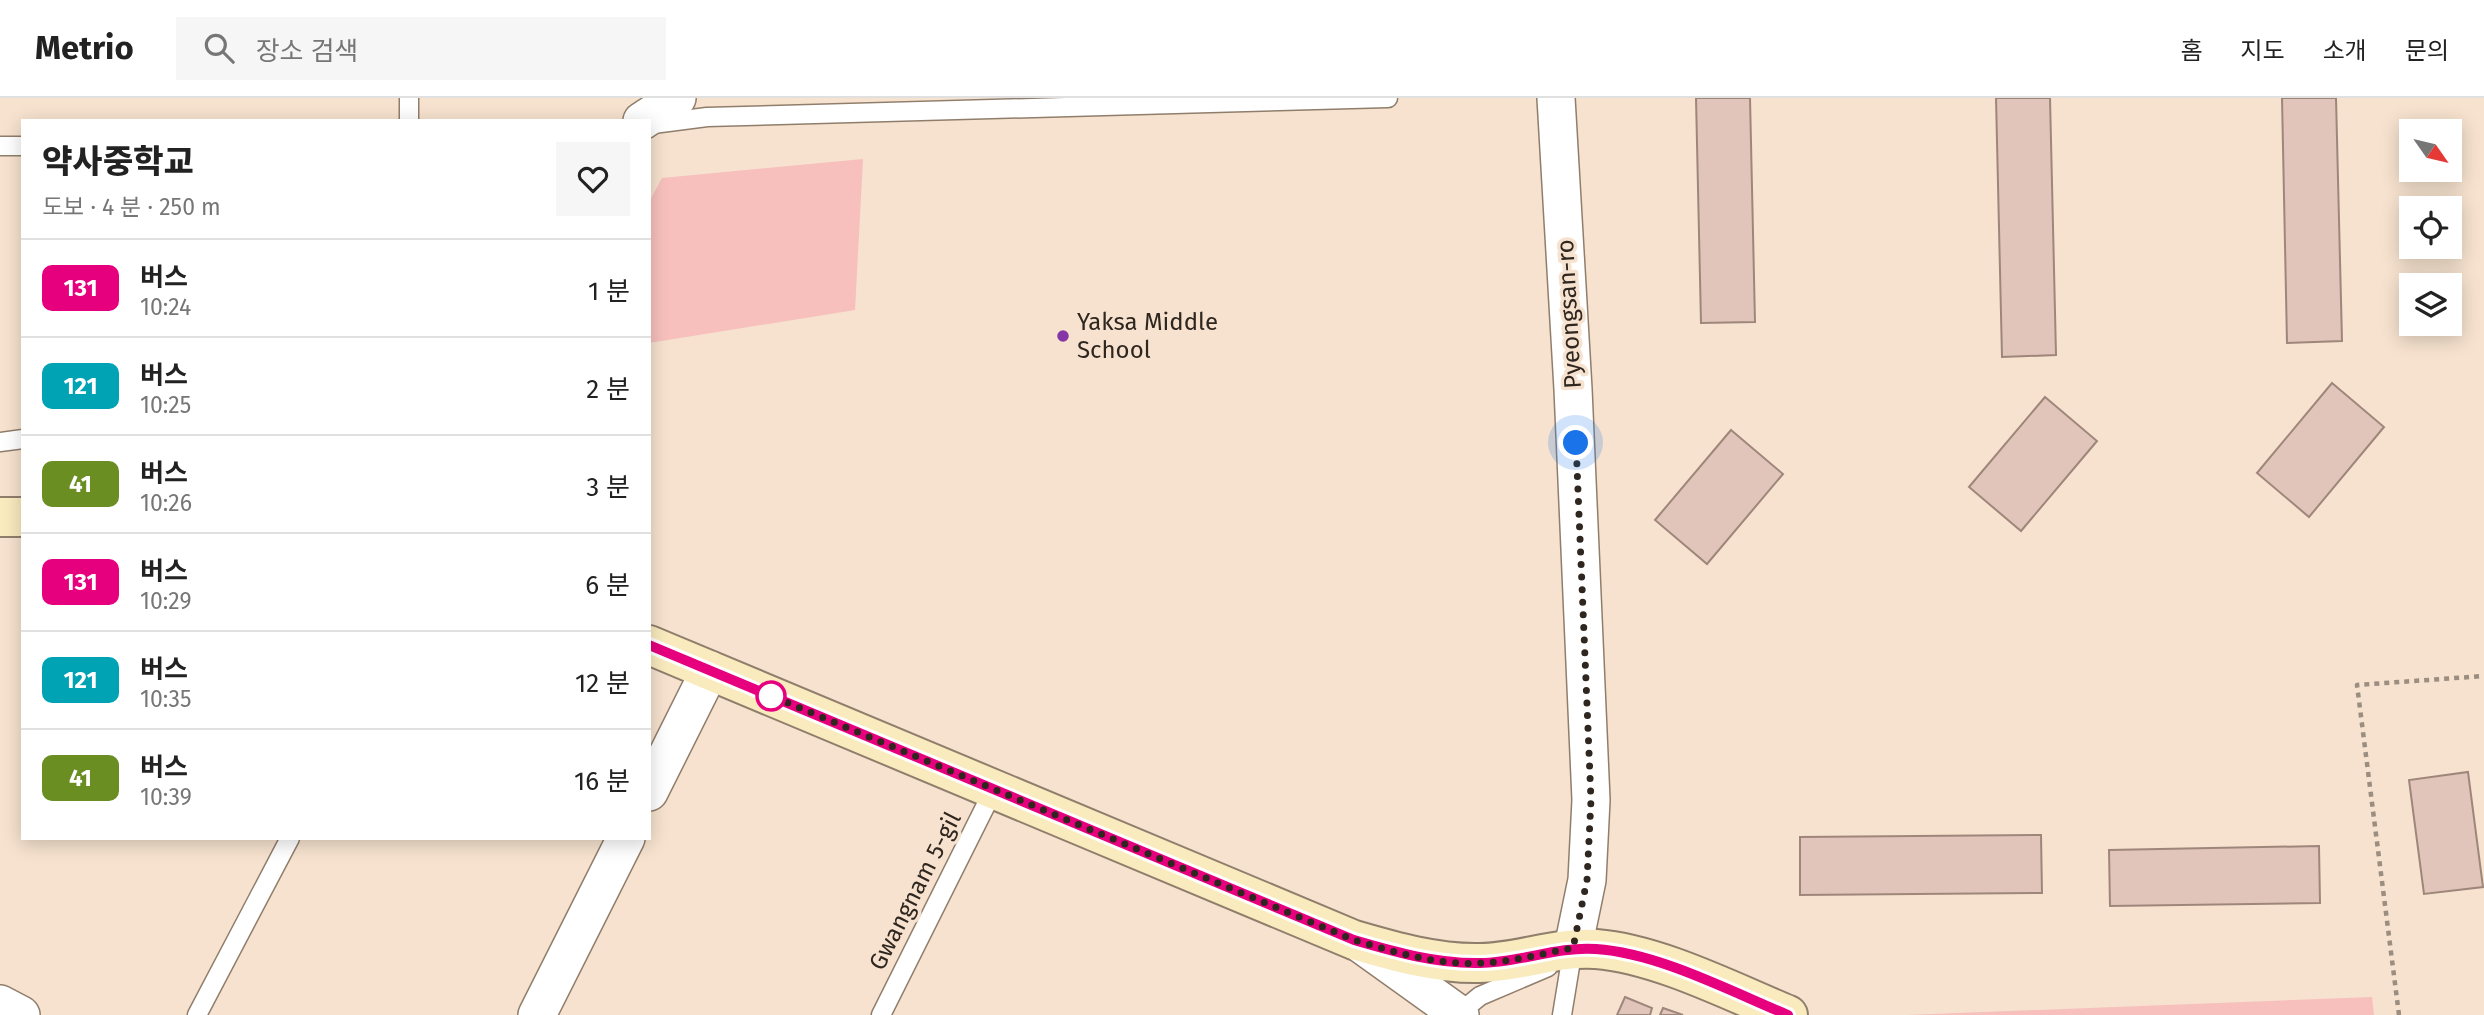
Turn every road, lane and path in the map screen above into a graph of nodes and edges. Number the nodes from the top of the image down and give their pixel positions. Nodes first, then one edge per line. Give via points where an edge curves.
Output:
1 (409, 98) edge
2 (677, 98) edge
3 (1388, 98) edge
4 (1556, 98) edge
5 (409, 119) edge
6 (645, 119) edge
7 (651, 125) edge
8 (0, 146) edge
9 (21, 146) edge
10 (21, 439) edge
11 (0, 442) edge
12 (0, 517) edge
13 (21, 517) edge
14 (651, 646) edge
15 (710, 670) junction
16 (2484, 676) edge
17 (651, 788) edge
18 (994, 789) junction
19 (289, 840) edge
20 (625, 840) edge
21 (1354, 940) junction
22 (1573, 948) junction
23 (0, 1004) edge
24 (21, 1015) edge
25 (197, 1015) edge
26 (537, 1015) edge
27 (881, 1015) edge
28 (1458, 1015) edge
29 (1562, 1015) edge
30 (1788, 1015) edge
31 (2399, 1015) edge

1 - 5 lane
2 - 6 street
3 - 7 lane via 707,117
4 - 22 street, Pyeongsan-ro via 1591,800 1587,880
8 - 9 lane
10 - 11 lane
12 - 13 main road
14 - 15 main road
15 - 17 street
15 - 18 main road
16 - 31 path via 2357,685
18 - 21 main road
18 - 27 lane, Gwangnam 5-gil
19 - 25 lane
20 - 26 street
21 - 22 main road via 1395,952 1482,964
21 - 28 street
22 - 28 lane via 1546,969 1490,991
22 - 29 lane
22 - 30 main road via 1623,953 1664,964
23 - 24 street

